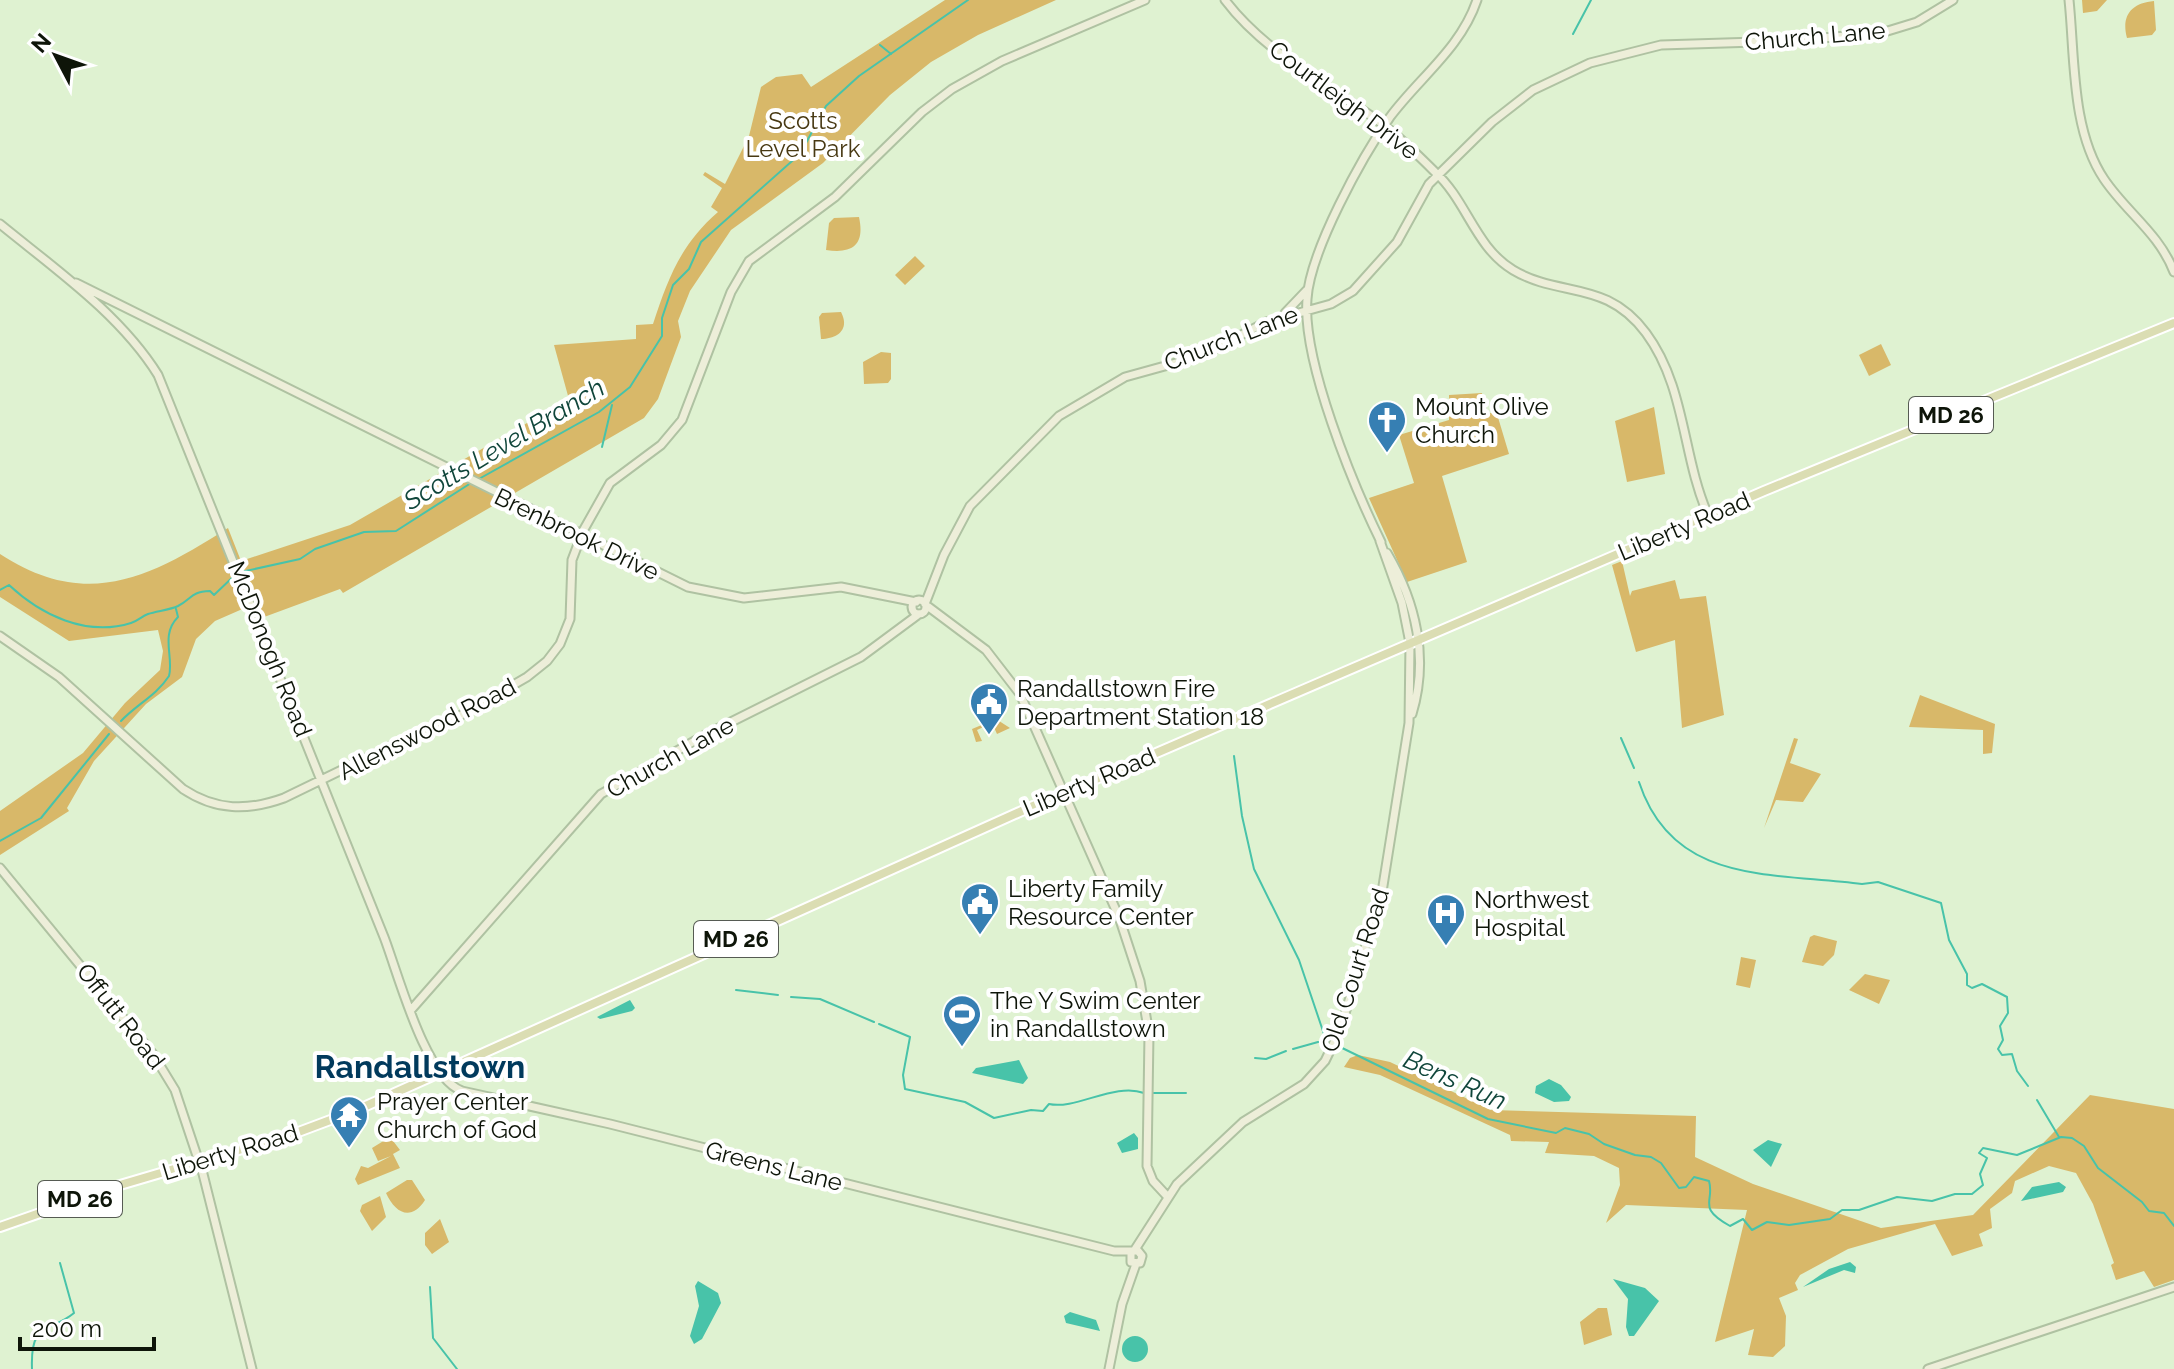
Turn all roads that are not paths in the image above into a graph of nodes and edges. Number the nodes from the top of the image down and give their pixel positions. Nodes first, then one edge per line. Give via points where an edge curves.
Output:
1 (1145, 0) edge
2 (1225, 0) edge
3 (1477, 0) edge
4 (1953, 0) edge
5 (2069, 0) edge
6 (1385, 126) junction
7 (1438, 174) junction
8 (0, 224) edge
9 (2174, 272) edge
10 (61, 273) junction
11 (1308, 288) junction
12 (117, 304) junction
13 (1306, 309) junction
14 (1281, 316) junction
15 (2174, 323) edge
16 (116, 324) junction
17 (1708, 515) junction
18 (581, 536) junction
19 (919, 607) junction
20 (0, 636) edge
21 (1415, 641) junction
22 (323, 782) junction
23 (1065, 792) junction
24 (0, 868) edge
25 (410, 1011) junction
26 (441, 1073) junction
27 (199, 1162) junction
28 (1166, 1195) junction
29 (0, 1227) edge
30 (1133, 1257) junction
31 (2174, 1287) edge
32 (252, 1369) edge
33 (1109, 1369) edge
34 (1928, 1369) edge

1 - 18 street, Allenswood Road via 993,65 952,89 835,197 757,253 735,281 682,420 661,445 610,483
2 - 6 street, Courtleigh Drive via 1299,68
3 - 6 street, Old Court Road via 1458,37
4 - 7 street, Church Lane via 1917,22 1881,33 1668,43 1590,63 1522,98
5 - 9 street via 2090,152 2114,193 2156,238
6 - 7 street, Courtleigh Drive
6 - 11 street, Old Court Road via 1319,249
7 - 13 street, Church Lane via 1422,192 1397,242 1361,284 1343,298
7 - 17 street, Courtleigh Drive via 1502,262 1522,275 1609,301 1641,327 1657,349 1676,397 1696,487
8 - 10 street, McDonogh Road
10 - 12 street, Brenbrook Drive
10 - 16 street, McDonogh Road
11 - 13 street, Old Court Road
11 - 14 street
12 - 16 street
12 - 18 street, Brenbrook Drive
13 - 14 street, Church Lane
13 - 21 street, Old Court Road via 1318,374 1348,465 1406,591
14 - 19 street, Church Lane via 1201,356 1125,377 1070,407 970,506
15 - 17 main road, Liberty Road / MD 26
16 - 22 street, McDonogh Road via 166,391
17 - 21 main road, Liberty Road / MD 26
18 - 19 street, Brenbrook Drive via 673,581 718,595 761,597 841,587
18 - 22 street, Allenswood Road via 572,560 570,619 547,661 437,729
19 - 23 street, Brenbrook Drive via 938,614 986,650 1010,679
19 - 25 street, Church Lane via 906,624 861,657 601,794
20 - 22 street, Allenswood Road via 59,677 201,800 247,808
21 - 23 main road, Liberty Road / MD 26
21 - 28 street, Old Court Road via 1419,684 1382,892 1334,1044 1304,1084 1232,1131
22 - 25 street, McDonogh Road
23 - 26 main road, Liberty Road / MD 26
23 - 28 street, Brenbrook Drive via 1135,961 1149,1034 1147,1166
24 - 27 street, Offutt Road via 160,1063 175,1090
25 - 26 street, McDonogh Road
26 - 27 main road, Liberty Road / MD 26 via 320,1125
26 - 30 street, Greens Lane via 462,1091
27 - 29 main road, Liberty Road / MD 26
27 - 32 street, Offutt Road
28 - 30 street, Old Court Road
30 - 33 street, Old Court Road
31 - 34 street

